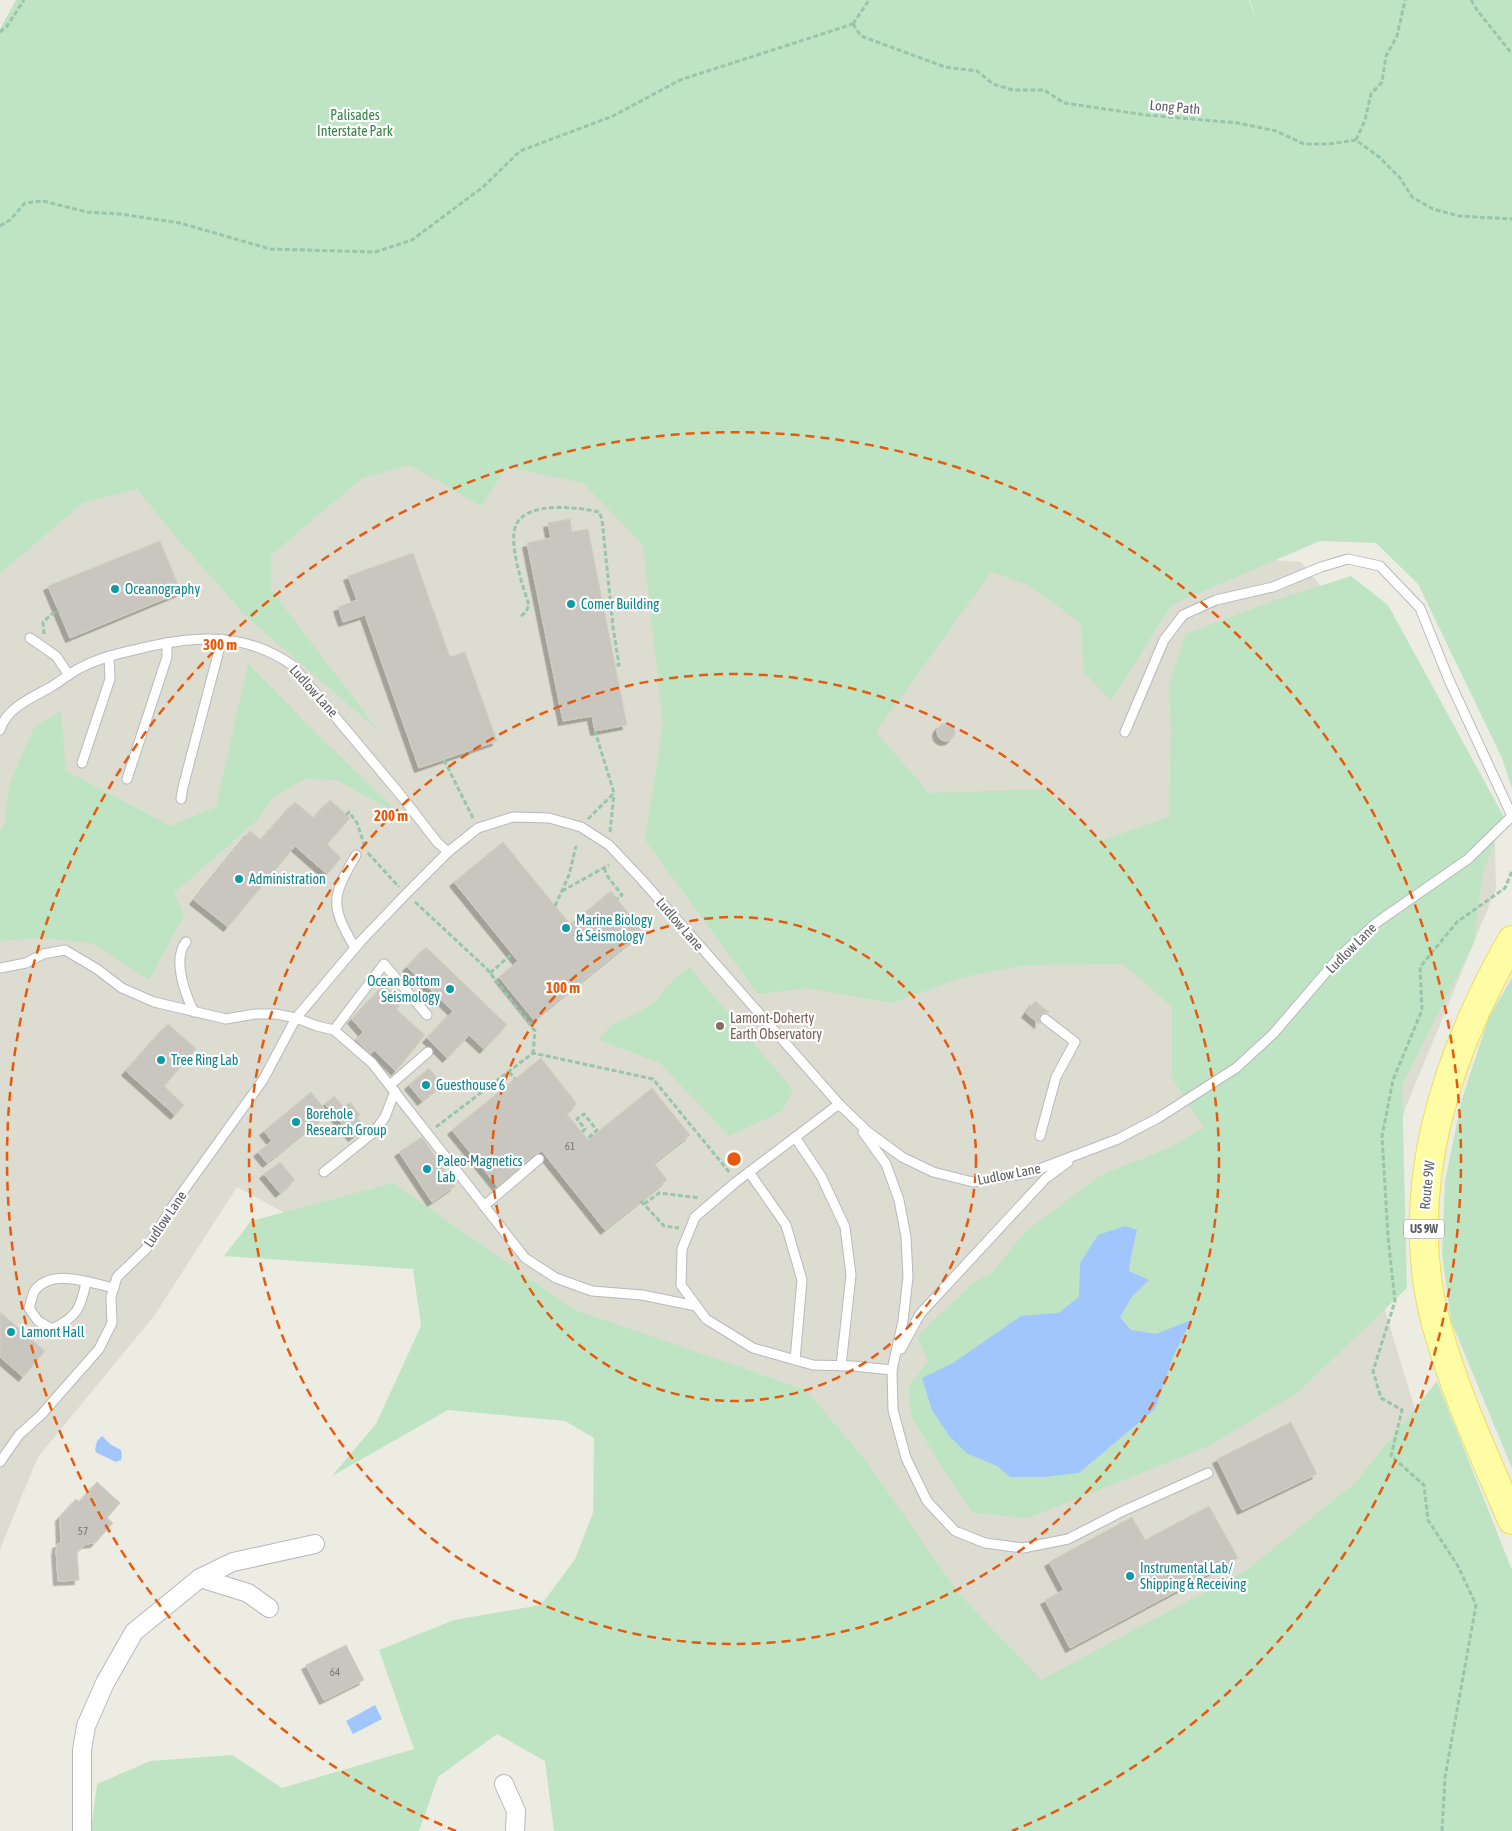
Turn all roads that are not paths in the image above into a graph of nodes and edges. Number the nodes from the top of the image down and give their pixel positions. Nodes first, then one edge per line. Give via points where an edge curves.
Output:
1 (30, 638) dead end
2 (222, 639) junction
3 (167, 642) junction
4 (109, 656) junction
5 (69, 675) junction
6 (0, 730) edge
7 (1125, 732) dead end
8 (82, 763) dead end
9 (127, 779) dead end
10 (181, 799) dead end
11 (1512, 816) edge
12 (448, 852) junction
13 (356, 855) dead end
14 (1512, 940) edge
15 (186, 942) dead end
16 (355, 948) junction
17 (0, 968) edge
18 (194, 1012) junction
19 (427, 1015) dead end
20 (296, 1018) junction
21 (1045, 1019) dead end
22 (334, 1030) junction
23 (428, 1052) dead end
24 (393, 1088) junction
25 (838, 1104) junction
26 (1040, 1136) dead end
27 (795, 1137) junction
28 (1076, 1156) junction
29 (538, 1159) dead end
30 (324, 1172) dead end
31 (749, 1172) junction
32 (484, 1206) junction
33 (86, 1282) junction
34 (114, 1288) junction
35 (696, 1306) junction
36 (795, 1360) junction
37 (841, 1366) junction
38 (892, 1370) junction
39 (0, 1462) edge
40 (1208, 1473) dead end
41 (1512, 1520) edge
42 (315, 1544) dead end
43 (200, 1578) junction
44 (269, 1608) dead end
45 (504, 1784) dead end
46 (82, 1831) edge
47 (515, 1831) edge

1 - 5 lane via 56,656
2 - 3 lane, Ludlow Lane
2 - 10 lane
2 - 12 lane, Ludlow Lane via 264,650 292,665
3 - 4 lane, Ludlow Lane
3 - 9 lane via 167,657
4 - 5 lane, Ludlow Lane
4 - 8 lane via 110,679
5 - 6 lane, Ludlow Lane via 17,707
7 - 11 lane via 1164,640 1183,615 1216,600 1273,587 1348,559 1380,566 1420,608 1449,680
11 - 28 lane, Ludlow Lane via 1468,859 1376,923 1340,956 1273,1034 1236,1068 1158,1118
12 - 16 lane, Ludlow Lane
12 - 25 lane, Ludlow Lane via 478,828 513,817 549,818 581,827 609,845
13 - 16 lane via 338,889 336,907 341,924
14 - 41 main road, Route 9W / US 9W via 1476,1008 1446,1086 1430,1153 1424,1231 1430,1293 1441,1342
15 - 18 lane via 180,960 185,989
16 - 20 lane, Ludlow Lane
17 - 18 lane via 65,950 122,988 154,1002
18 - 20 lane via 226,1018 255,1014
19 - 22 lane via 384,964
20 - 22 lane
20 - 34 lane, Ludlow Lane via 263,1080 174,1204 146,1249 117,1277
21 - 26 lane via 1075,1042 1056,1077
22 - 24 lane via 372,1063
23 - 24 lane
24 - 30 lane via 385,1117 374,1132
24 - 32 lane
25 - 27 lane
25 - 28 lane, Ludlow Lane via 902,1157 933,1172 973,1182 1030,1173
25 - 38 lane via 866,1134 886,1164 899,1200 906,1237 908,1278
27 - 31 lane
27 - 37 lane via 821,1176 845,1227 851,1275
28 - 38 lane via 1046,1178 920,1314
29 - 32 lane
31 - 35 lane via 695,1217 682,1249 681,1285
31 - 36 lane via 786,1225 802,1280
32 - 35 lane via 525,1258 556,1278 592,1291 642,1295
33 - 33 lane via 60,1278 47,1280 34,1291 29,1308 38,1321 52,1330 75,1314 82,1303
33 - 34 lane
34 - 39 lane, Ludlow Lane via 112,1323 99,1349 19,1435
35 - 36 lane via 706,1319 753,1348
36 - 37 lane via 813,1365
37 - 38 lane
38 - 40 lane via 893,1410 906,1458 926,1501 955,1530 985,1543 1023,1548 1068,1539
42 - 43 street via 233,1562
43 - 44 street via 248,1593
43 - 46 street via 134,1632 105,1683 86,1726 82,1750
45 - 47 street via 516,1811

